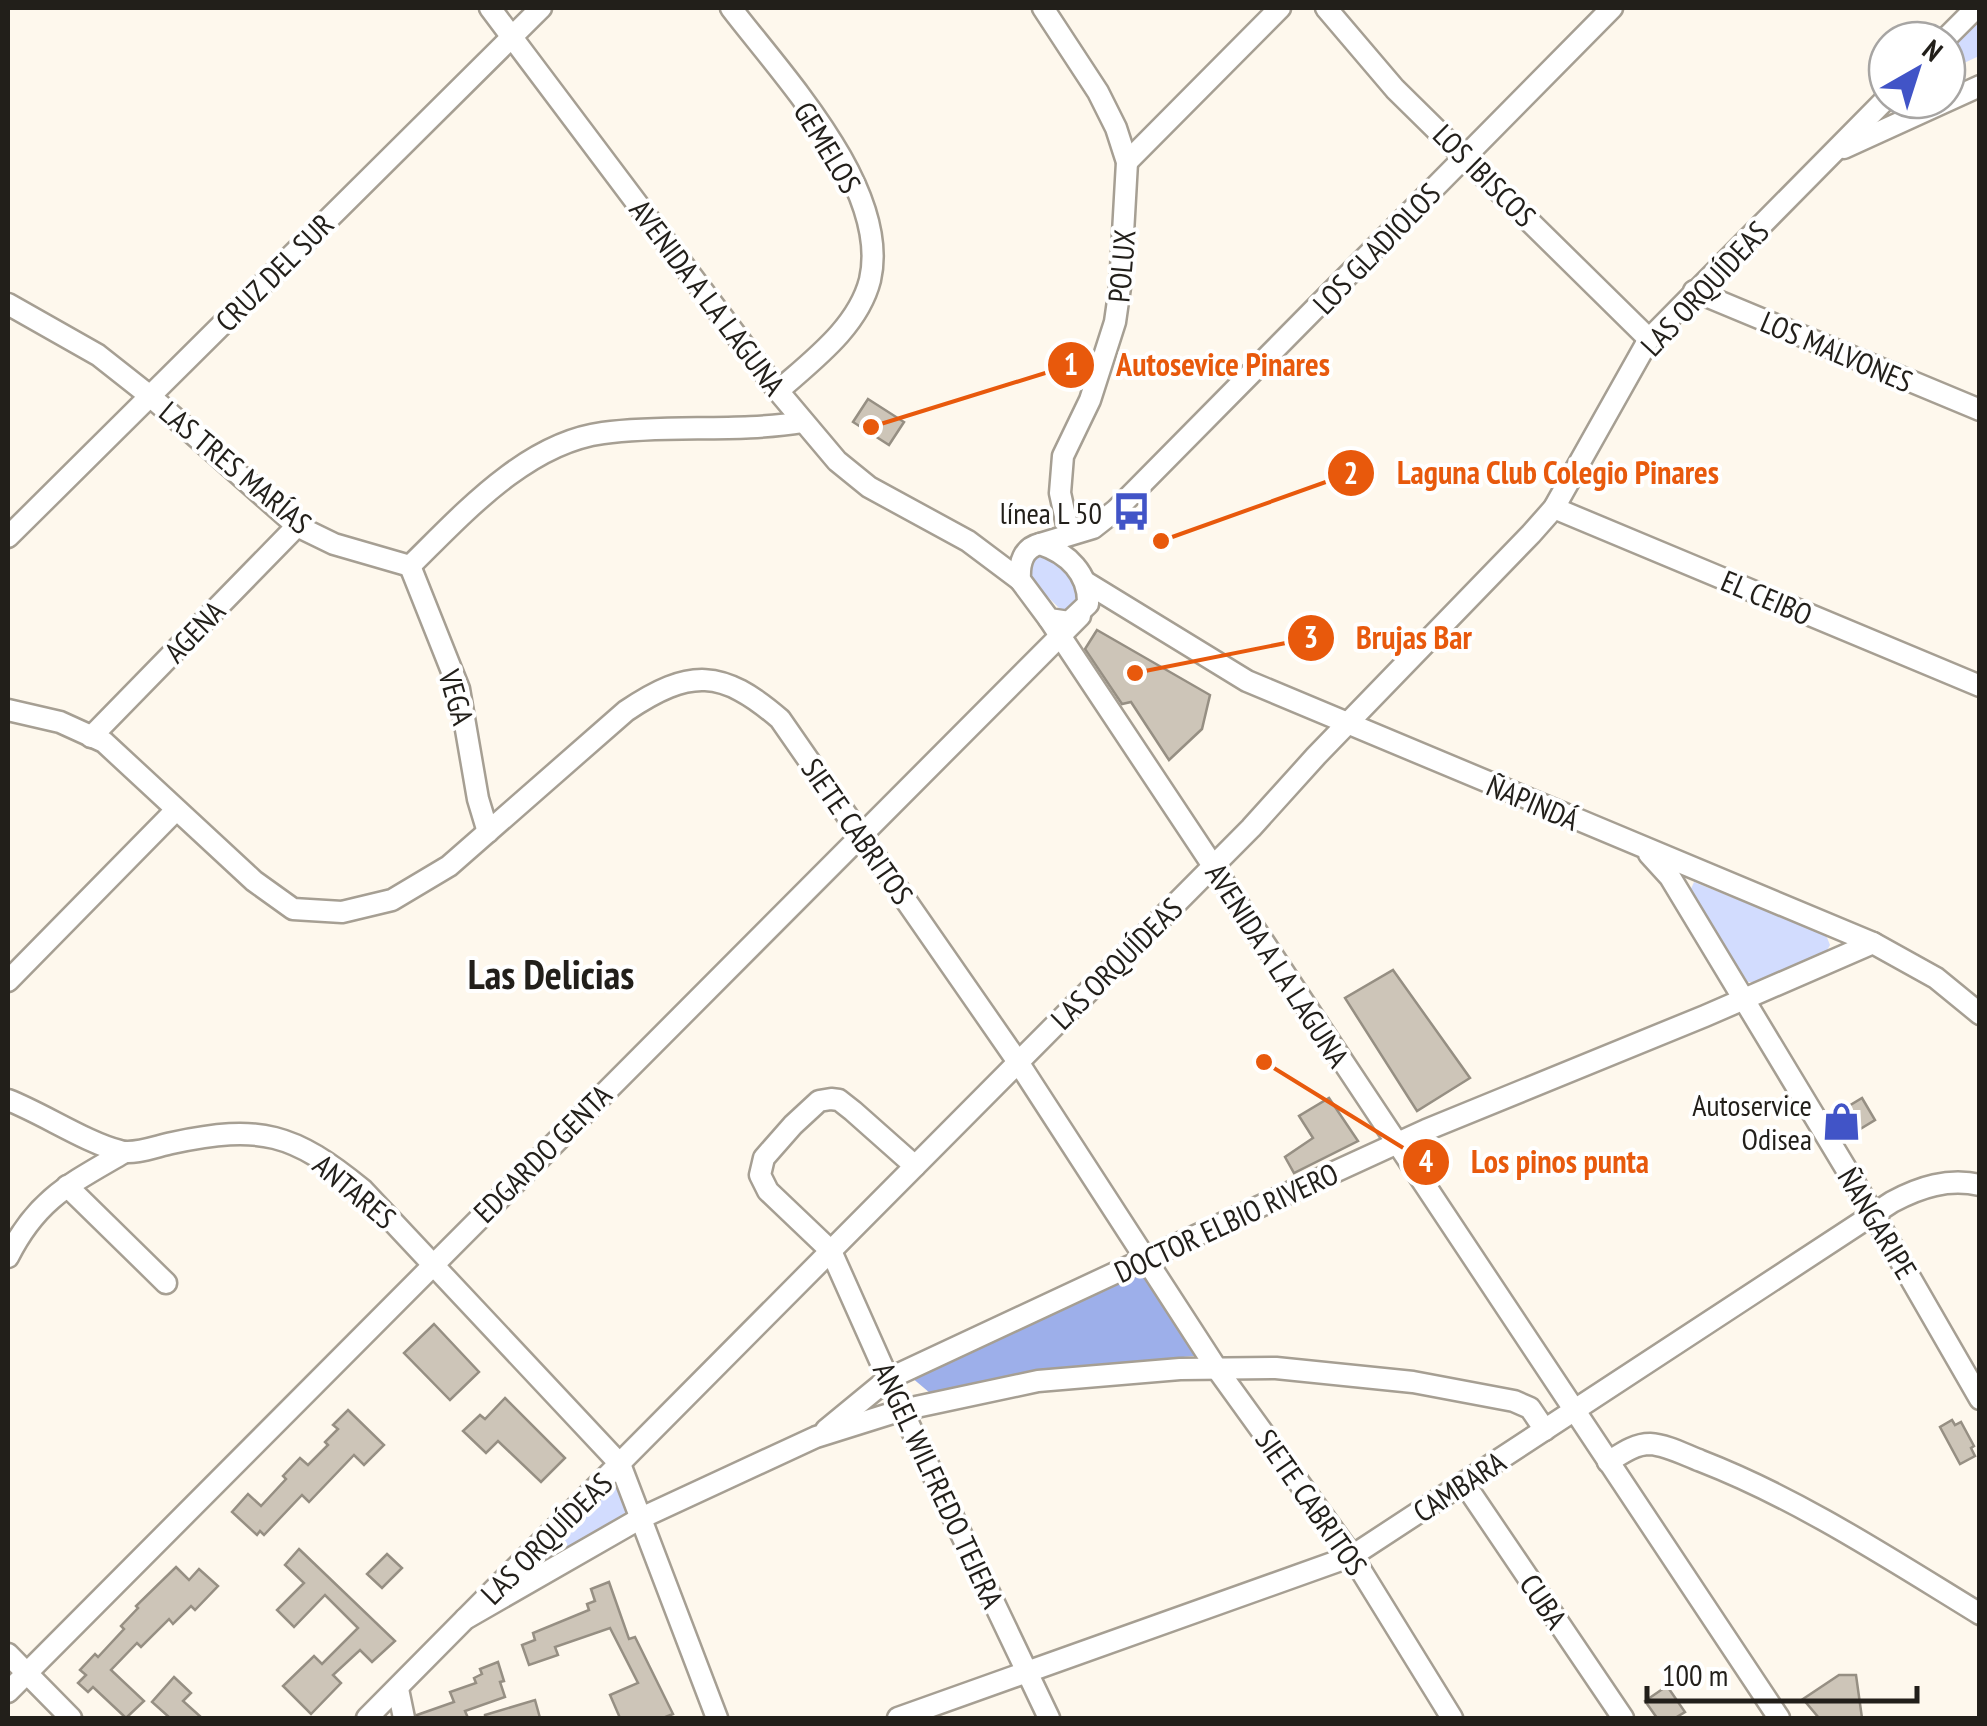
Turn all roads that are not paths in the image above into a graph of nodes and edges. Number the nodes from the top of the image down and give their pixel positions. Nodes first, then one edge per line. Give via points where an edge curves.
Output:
1 (490, 8) edge
2 (541, 8) edge
3 (731, 8) edge
4 (1042, 8) edge
5 (1280, 8) edge
6 (1326, 8) edge
7 (1612, 8) edge
8 (512, 37) junction
9 (1980, 86) edge
10 (1867, 118) edge
11 (1833, 153) junction
12 (1467, 156) junction
13 (1126, 162) junction
14 (1694, 291) junction
15 (8, 304) edge
16 (1648, 339) junction
17 (778, 390) junction
18 (150, 396) junction
19 (1980, 410) edge
20 (802, 422) junction
21 (1554, 508) junction
22 (298, 526) junction
23 (1093, 528) junction
24 (1069, 534) junction
25 (8, 537) edge
26 (968, 541) junction
27 (1034, 546) junction
28 (410, 566) junction
29 (1084, 579) junction
30 (1020, 580) junction
31 (1054, 628) junction
32 (1980, 686) edge
33 (8, 710) edge
34 (1349, 725) junction
35 (92, 736) junction
36 (176, 810) junction
37 (488, 832) junction
38 (862, 835) junction
39 (1644, 849) junction
40 (1214, 866) junction
41 (1873, 943) junction
42 (8, 981) edge
43 (1970, 994) edge
44 (1742, 999) junction
45 (1980, 1014) edge
46 (1018, 1062) junction
47 (8, 1100) edge
48 (1395, 1143) junction
49 (123, 1152) junction
50 (915, 1166) junction
51 (1980, 1184) edge
52 (67, 1186) junction
53 (1874, 1216) junction
54 (831, 1250) junction
55 (8, 1257) edge
56 (1145, 1259) junction
57 (433, 1262) junction
58 (166, 1283) dead end
59 (1217, 1369) junction
60 (888, 1379) junction
61 (1980, 1398) edge
62 (902, 1410) junction
63 (1574, 1411) junction
64 (1545, 1430) junction
65 (816, 1437) junction
66 (1608, 1462) junction
67 (620, 1464) junction
68 (1464, 1483) junction
69 (642, 1518) junction
70 (1352, 1556) junction
71 (1980, 1614) edge
72 (465, 1619) junction
73 (8, 1654) edge
74 (1026, 1671) junction
75 (26, 1673) junction
76 (398, 1689) junction
77 (8, 1692) edge
78 (71, 1718) edge
79 (367, 1718) edge
80 (404, 1718) edge
81 (717, 1718) edge
82 (898, 1718) edge
83 (1049, 1718) edge
84 (1452, 1718) edge
85 (1623, 1718) edge
86 (1778, 1718) edge

1 - 8 street, AVENIDA A LA LAGUNA
2 - 8 street, CRUZ DEL SUR
3 - 17 street, GEMELOS via 848,166 874,248 869,282 852,318
4 - 13 street, POLUX via 1098,92
5 - 13 street
6 - 12 street, LOS IBISCOS via 1396,89
7 - 12 street, LOS GLADIOLOS
8 - 17 street, AVENIDA A LA LAGUNA
8 - 18 street, CRUZ DEL SUR
9 - 11 street
10 - 11 street, LAS ORQUÍDEAS
11 - 14 street, LAS ORQUÍDEAS
12 - 16 street, LOS IBISCOS
12 - 23 street, LOS GLADIOLOS
13 - 24 street, POLUX via 1115,322 1063,456 1060,493
14 - 16 street, LAS ORQUÍDEAS
14 - 19 street, LOS MALVONES
15 - 18 street, LAS TRES MARÍAS via 98,355
16 - 21 street, LAS ORQUÍDEAS
17 - 20 street, AVENIDA A LA LAGUNA
18 - 22 street, LAS TRES MARÍAS
18 - 25 street, CRUZ DEL SUR
20 - 26 street, AVENIDA A LA LAGUNA via 869,487
20 - 28 street via 600,433 559,445 516,471
21 - 32 street, EL CEIBO
21 - 34 street, LAS ORQUÍDEAS
22 - 28 street, LAS TRES MARÍAS
22 - 35 street, AGENA
23 - 24 street, LOS GLADIOLOS
23 - 29 street
24 - 27 street, LOS GLADIOLOS
26 - 27 street, AVENIDA A LA LAGUNA
26 - 30 street, AVENIDA A LA LAGUNA
27 - 29 street via 1055,548
27 - 30 street via 1020,564
28 - 37 street, VEGA via 459,689
29 - 31 street via 1088,604 1080,616
29 - 34 street, ÑAPINDÁ via 1247,681
30 - 31 street
31 - 38 street, EDGARDO GENTA
31 - 40 street, AVENIDA A LA LAGUNA
33 - 35 street, SIETE CABRITOS
34 - 39 street, ÑAPINDÁ
34 - 40 street, LAS ORQUÍDEAS
35 - 36 street, SIETE CABRITOS
36 - 37 street, SIETE CABRITOS via 292,909 342,912 392,900 449,866
36 - 42 street
37 - 38 street, SIETE CABRITOS via 626,711 692,678 732,685 780,719
38 - 46 street, SIETE CABRITOS
38 - 57 street, EDGARDO GENTA
39 - 41 street, ÑAPINDÁ
39 - 44 street, ÑANGARIPE via 1670,877
40 - 46 street, LAS ORQUÍDEAS
40 - 48 street, AVENIDA A LA LAGUNA
41 - 43 street, ÑAPINDÁ
41 - 44 street, DOCTOR ELBIO RIVERO
43 - 45 street, ÑAPINDÁ
44 - 48 street, DOCTOR ELBIO RIVERO
44 - 53 street, ÑANGARIPE
46 - 50 street, LAS ORQUÍDEAS
46 - 56 street, SIETE CABRITOS
47 - 49 street
48 - 56 street, DOCTOR ELBIO RIVERO
48 - 63 street, AVENIDA A LA LAGUNA
49 - 52 street
49 - 57 street, ANTARES via 217,1134 257,1132 291,1141 363,1190
50 - 54 street, LAS ORQUÍDEAS
50 - 54 street via 839,1100 819,1101 793,1125 764,1158 760,1175 768,1191
51 - 53 street, CAMBARA via 1928,1186
52 - 55 street via 20,1231
52 - 58 street
53 - 61 street, ÑANGARIPE
53 - 63 street, CAMBARA
54 - 60 street, ANGEL WILFREDO TEJERA
54 - 67 street, LAS ORQUÍDEAS
56 - 59 street, SIETE CABRITOS
56 - 60 street, DOCTOR ELBIO RIVERO
57 - 67 street, ANTARES
57 - 75 street, EDGARDO GENTA
59 - 62 street via 1038,1381
59 - 64 street via 1334,1372 1514,1400 1530,1408
59 - 70 street, SIETE CABRITOS
60 - 62 street, ANGEL WILFREDO TEJERA
60 - 65 street, DOCTOR ELBIO RIVERO
62 - 65 street
62 - 74 street, ANGEL WILFREDO TEJERA
63 - 64 street, CAMBARA
63 - 66 street, AVENIDA A LA LAGUNA
64 - 68 street, CAMBARA
65 - 69 street
66 - 71 street via 1648,1444 1720,1469 1848,1534
66 - 86 street, AVENIDA A LA LAGUNA
67 - 69 street
67 - 72 street, LAS ORQUÍDEAS
68 - 70 street, CAMBARA
68 - 85 street, CUBA
69 - 72 street
69 - 81 street
70 - 74 street, CAMBARA
70 - 84 street, SIETE CABRITOS
72 - 76 street, LAS ORQUÍDEAS
73 - 75 street
74 - 82 street, CAMBARA
74 - 83 street, ANGEL WILFREDO TEJERA
75 - 77 street, EDGARDO GENTA
75 - 78 street
76 - 79 street, LAS ORQUÍDEAS
76 - 80 street

